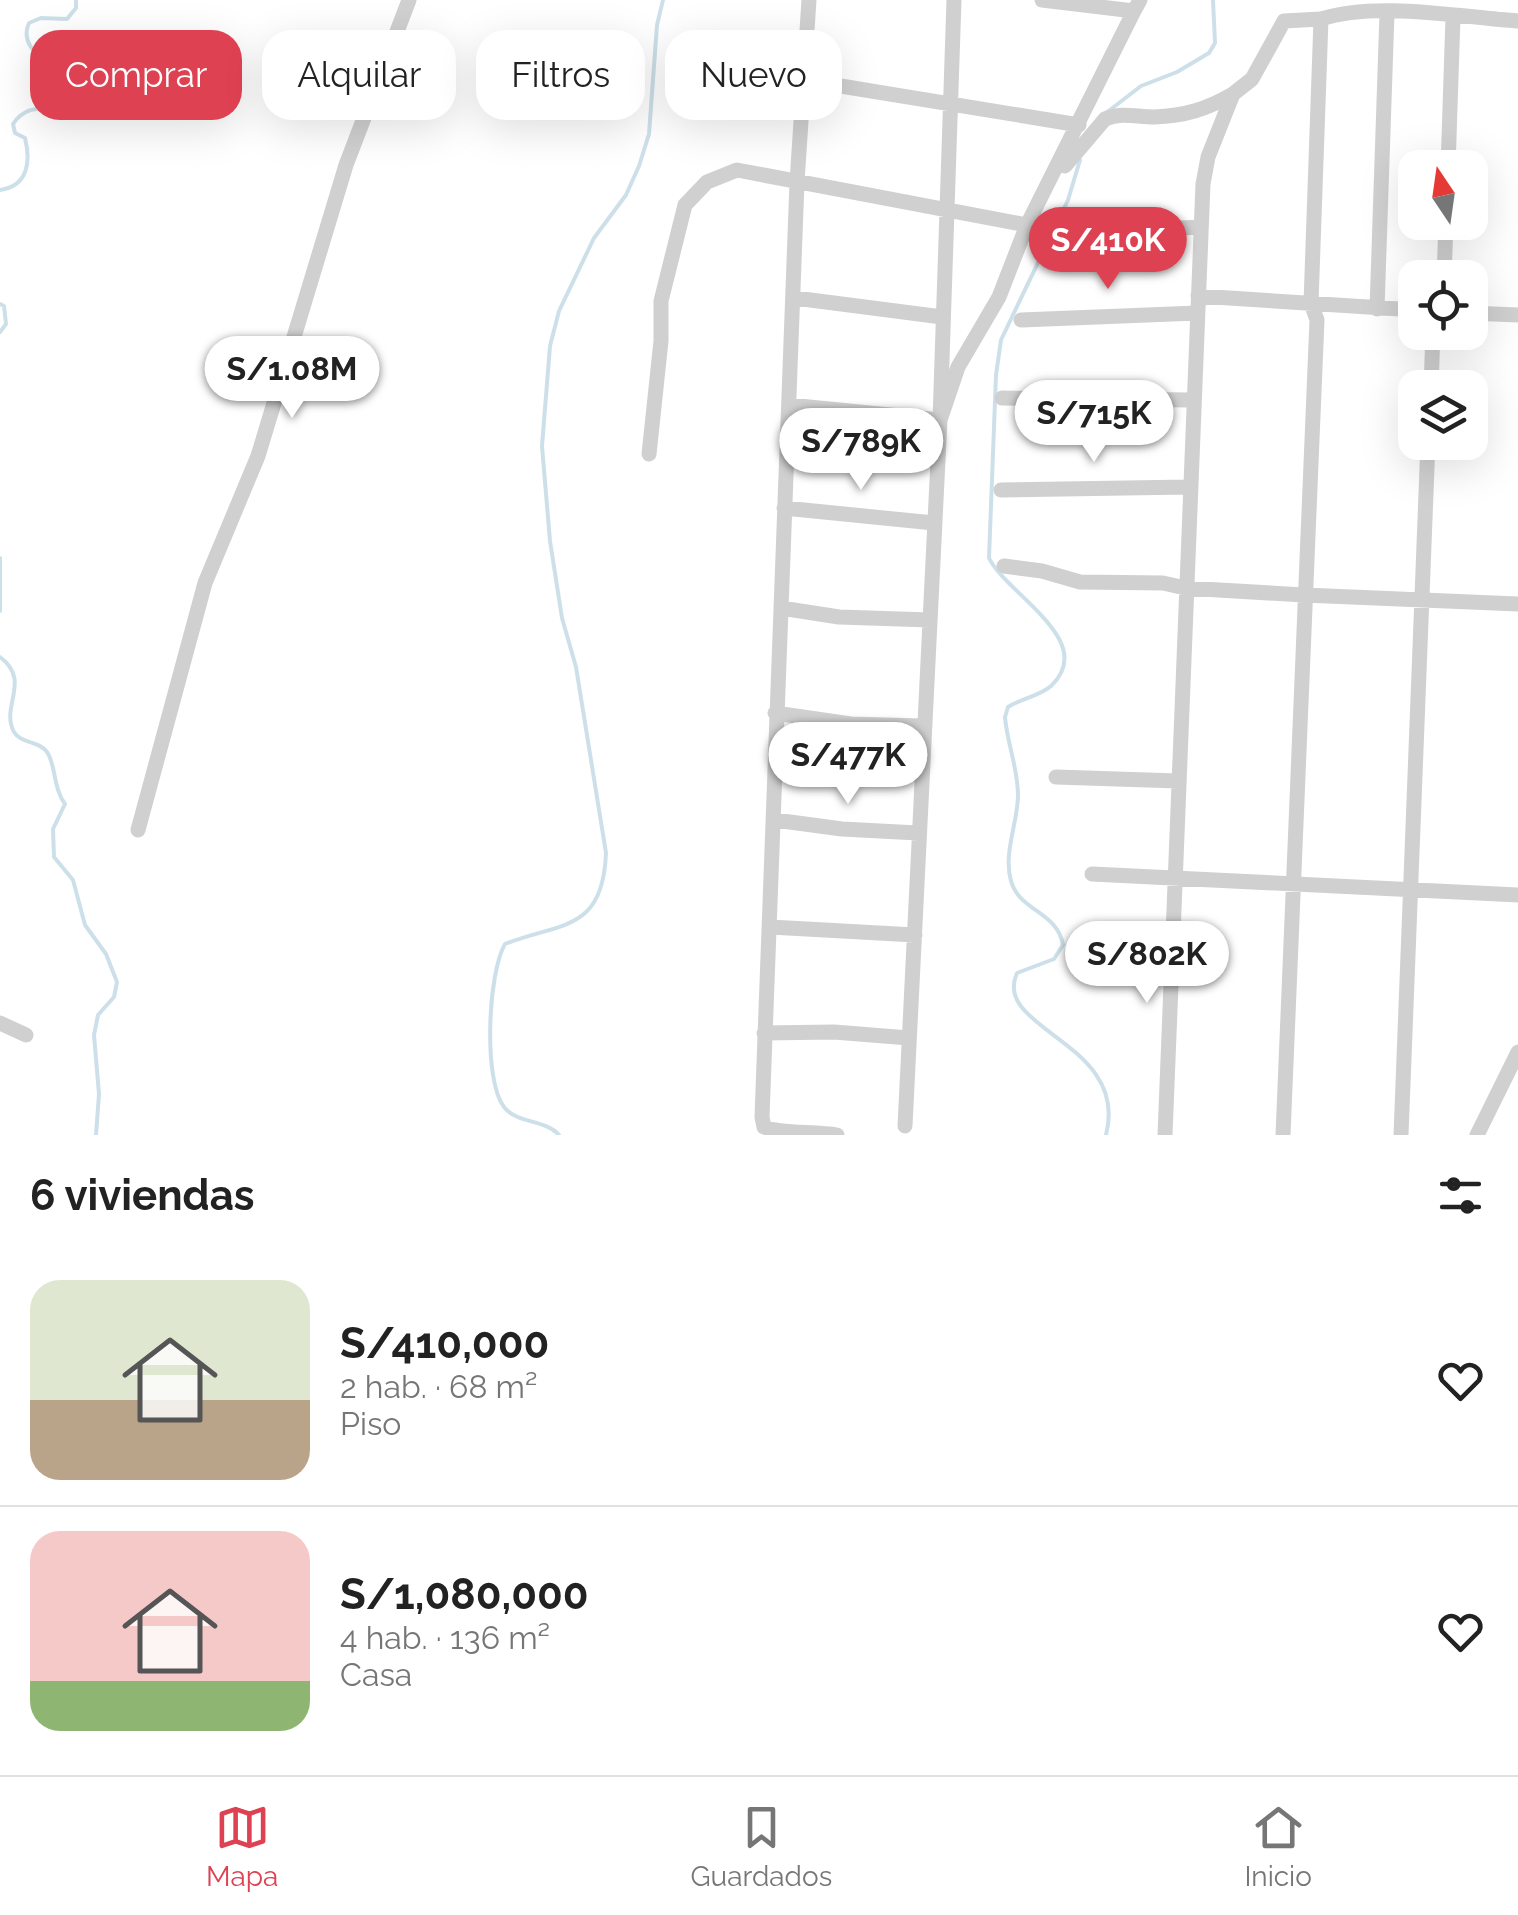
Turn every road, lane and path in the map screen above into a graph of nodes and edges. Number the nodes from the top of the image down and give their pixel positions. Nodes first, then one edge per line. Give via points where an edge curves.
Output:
1 (409, 0) edge
2 (809, 0) edge
3 (954, 0) edge
4 (1042, 0) edge
5 (1137, 6) edge
6 (1413, 7) edge
7 (1387, 13) junction
8 (1453, 17) junction
9 (1321, 19) junction
10 (1518, 22) edge
11 (807, 30) edge
12 (842, 86) edge
13 (1233, 94) junction
14 (950, 104) junction
15 (801, 120) edge
16 (1079, 125) junction
17 (1449, 150) edge
18 (797, 182) junction
19 (1050, 183) junction
20 (946, 208) junction
21 (1028, 226) junction
22 (1202, 227) junction
23 (1061, 234) dead end
24 (795, 298) junction
25 (1312, 303) junction
26 (1198, 304) junction
27 (1377, 309) junction
28 (1398, 310) edge
29 (1488, 314) edge
30 (1518, 315) edge
31 (942, 317) junction
32 (1021, 320) dead end
33 (1002, 398) dead end
34 (1192, 400) junction
35 (789, 405) junction
36 (940, 420) junction
37 (649, 454) dead end
38 (1427, 460) edge
39 (1188, 487) junction
40 (1001, 490) dead end
41 (784, 508) junction
42 (934, 522) junction
43 (1004, 566) dead end
44 (1184, 588) junction
45 (1304, 595) junction
46 (1420, 600) junction
47 (1518, 604) edge
48 (781, 608) junction
49 (930, 620) junction
50 (776, 713) junction
51 (922, 726) junction
52 (1056, 776) dead end
53 (1178, 781) junction
54 (775, 820) junction
55 (138, 830) dead end
56 (918, 833) junction
57 (1092, 874) dead end
58 (1174, 878) junction
59 (1292, 883) junction
60 (1409, 890) junction
61 (1518, 894) edge
62 (770, 927) junction
63 (915, 936) junction
64 (0, 1023) edge
65 (764, 1033) junction
66 (26, 1035) dead end
67 (909, 1038) junction
68 (1518, 1052) edge
69 (904, 1126) dead end
70 (837, 1135) edge
71 (1165, 1135) edge
72 (1283, 1135) edge
73 (1402, 1135) edge
74 (1476, 1135) edge

1 - 55 street via 346,166 258,456 205,583
2 - 11 street
3 - 14 street
4 - 5 street
5 - 16 street
6 - 7 street
6 - 8 street
7 - 9 street
7 - 27 street
8 - 10 street
8 - 17 street
9 - 13 street via 1284,20 1252,79
9 - 25 street
12 - 14 street
13 - 19 street via 1200,112 1105,119
13 - 22 street via 1204,169
14 - 16 street
14 - 20 street
15 - 18 street
16 - 19 street
18 - 20 street
18 - 24 street
18 - 37 street via 738,170 707,182 686,205 660,300
19 - 21 street
20 - 21 street
20 - 31 street
21 - 36 street via 958,367
22 - 23 street
22 - 26 street
24 - 31 street
24 - 35 street
25 - 26 street
25 - 27 street
25 - 45 street
26 - 32 street
26 - 34 street
27 - 28 street
29 - 30 street
31 - 36 street
33 - 34 street
34 - 39 street
35 - 36 street
35 - 41 street
36 - 42 street
38 - 46 street
39 - 40 street
39 - 44 street
41 - 42 street
41 - 48 street
42 - 49 street
43 - 44 street via 1080,582
44 - 45 street
44 - 53 street
45 - 46 street
45 - 59 street
46 - 47 street
46 - 60 street
48 - 49 street
48 - 50 street
49 - 51 street
50 - 51 street
50 - 54 street
51 - 56 street
52 - 53 street
53 - 58 street
54 - 56 street
54 - 62 street
56 - 63 street
57 - 58 street
58 - 59 street
58 - 71 street
59 - 60 street
59 - 72 street
60 - 61 street
60 - 73 street
62 - 63 street
62 - 65 street
63 - 67 street
64 - 66 street
65 - 67 street
65 - 70 street via 764,1127
67 - 69 street
68 - 74 street

